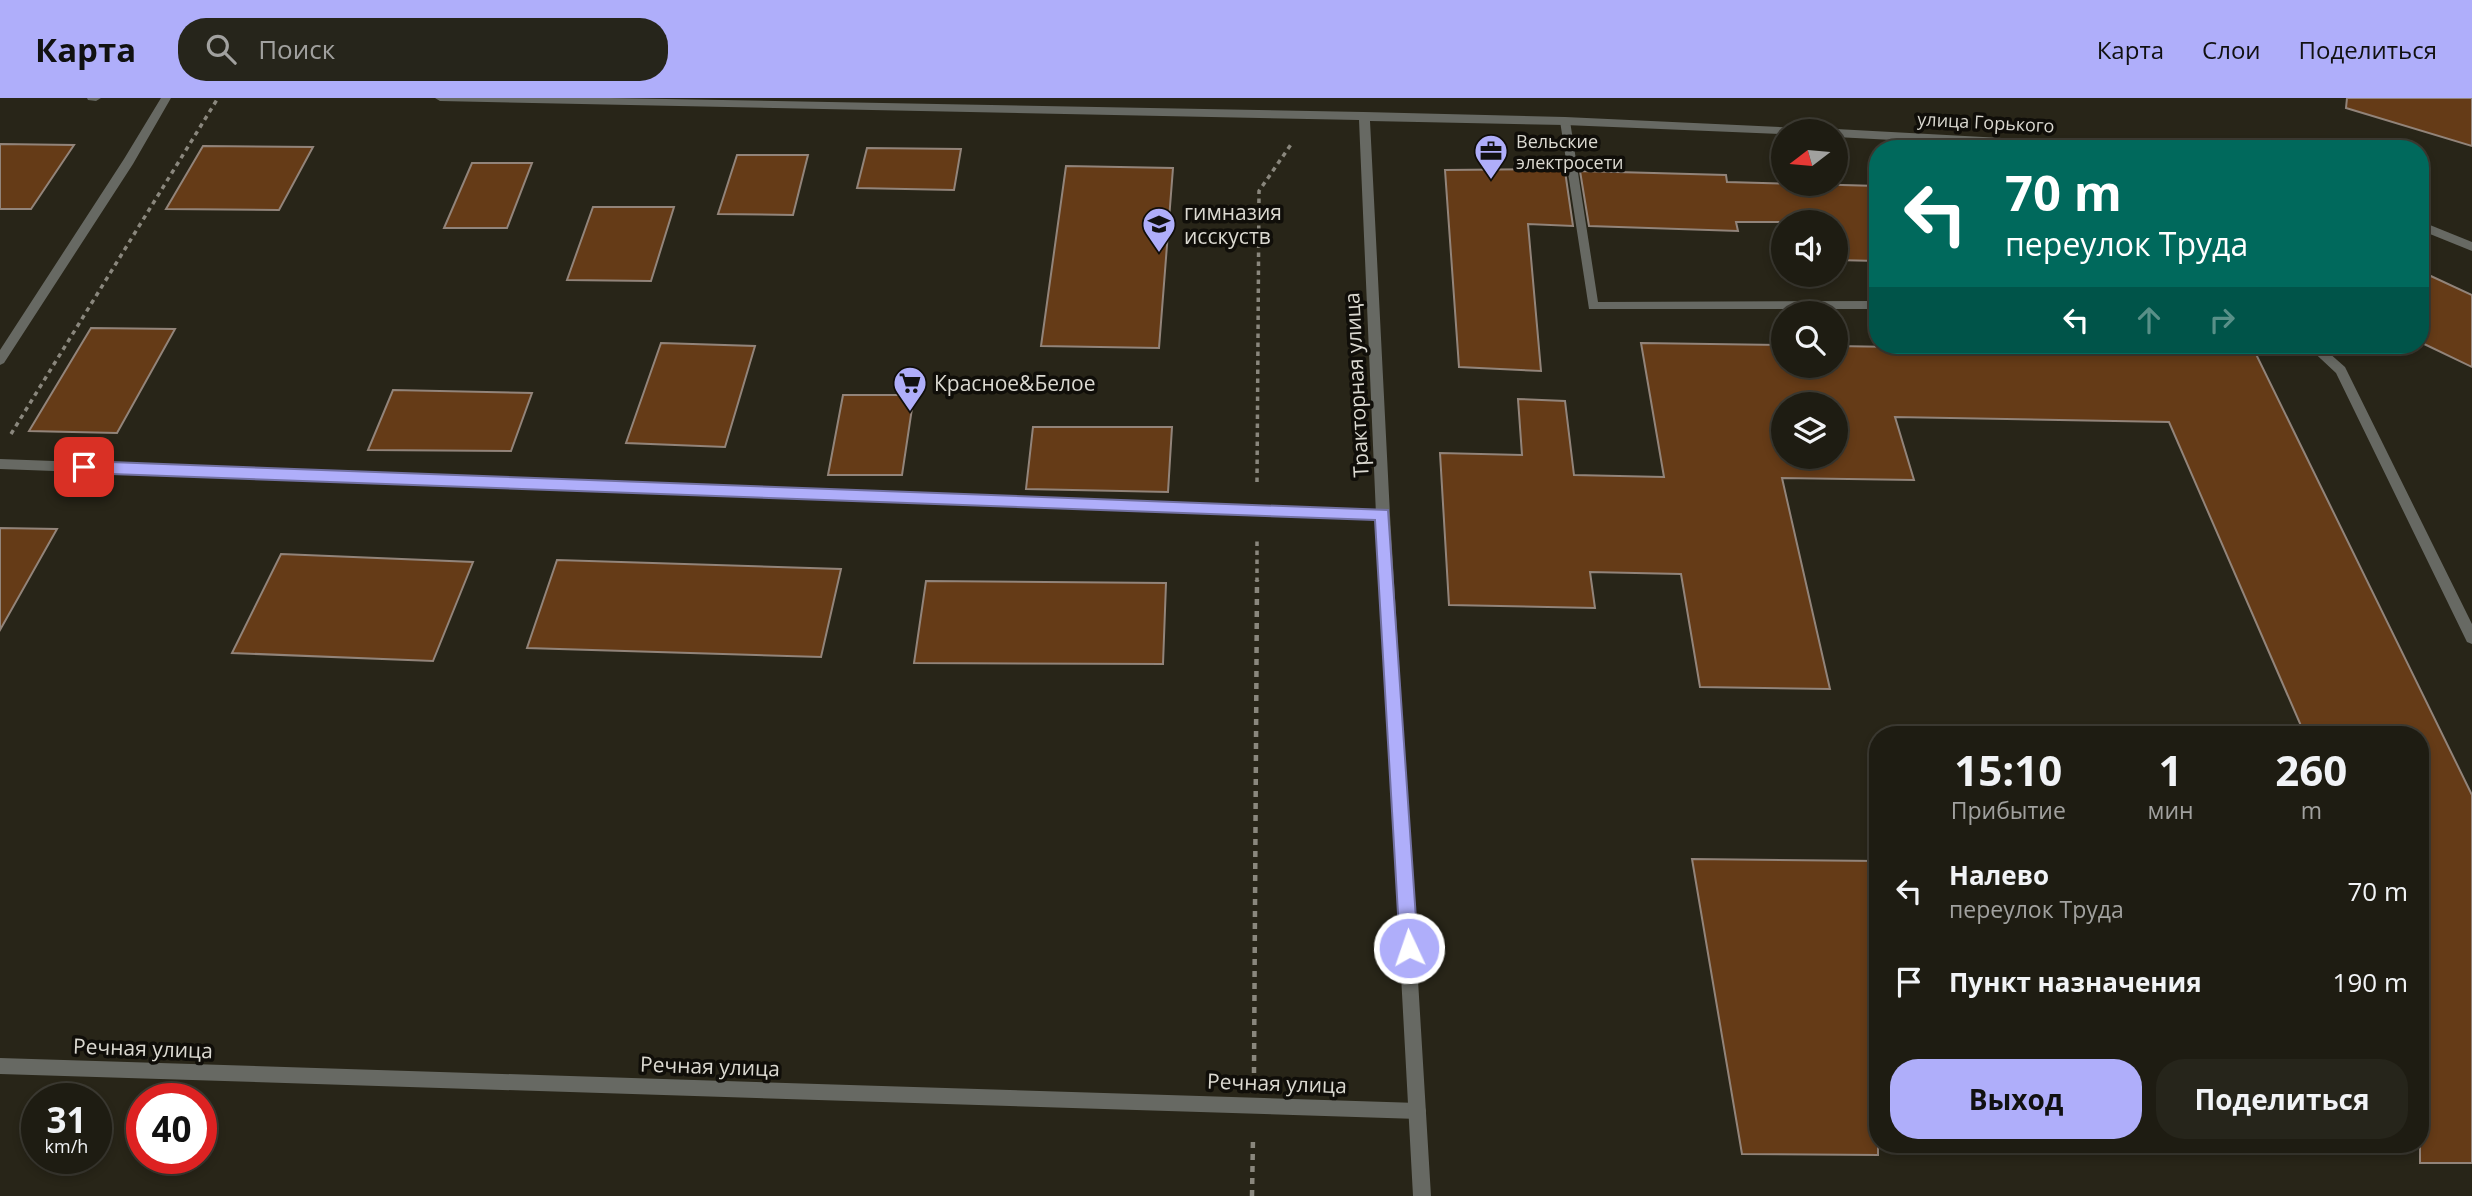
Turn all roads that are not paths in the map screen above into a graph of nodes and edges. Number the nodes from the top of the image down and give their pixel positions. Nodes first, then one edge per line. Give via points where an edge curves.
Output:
1 (166, 98) edge
2 (440, 98) edge
3 (1364, 116) junction
4 (1565, 121) junction
5 (1771, 130) edge
6 (1848, 134) edge
7 (1966, 140) edge
8 (2429, 229) edge
9 (2472, 247) edge
10 (1869, 305) edge
11 (2322, 354) edge
12 (0, 360) edge
13 (0, 464) edge
14 (1383, 514) junction
15 (2472, 638) edge
16 (0, 1066) edge
17 (1418, 1111) junction
18 (1422, 1196) edge

1 - 12 street
2 - 3 street
3 - 4 street
3 - 14 street, Тракторная улица
4 - 5 street
4 - 10 street via 1592,306
6 - 7 street, улица Горького
8 - 9 street
11 - 15 street via 2341,370
13 - 14 street
14 - 17 street, Тракторная улица
16 - 17 street, Речная улица
17 - 18 street, Тракторная улица

